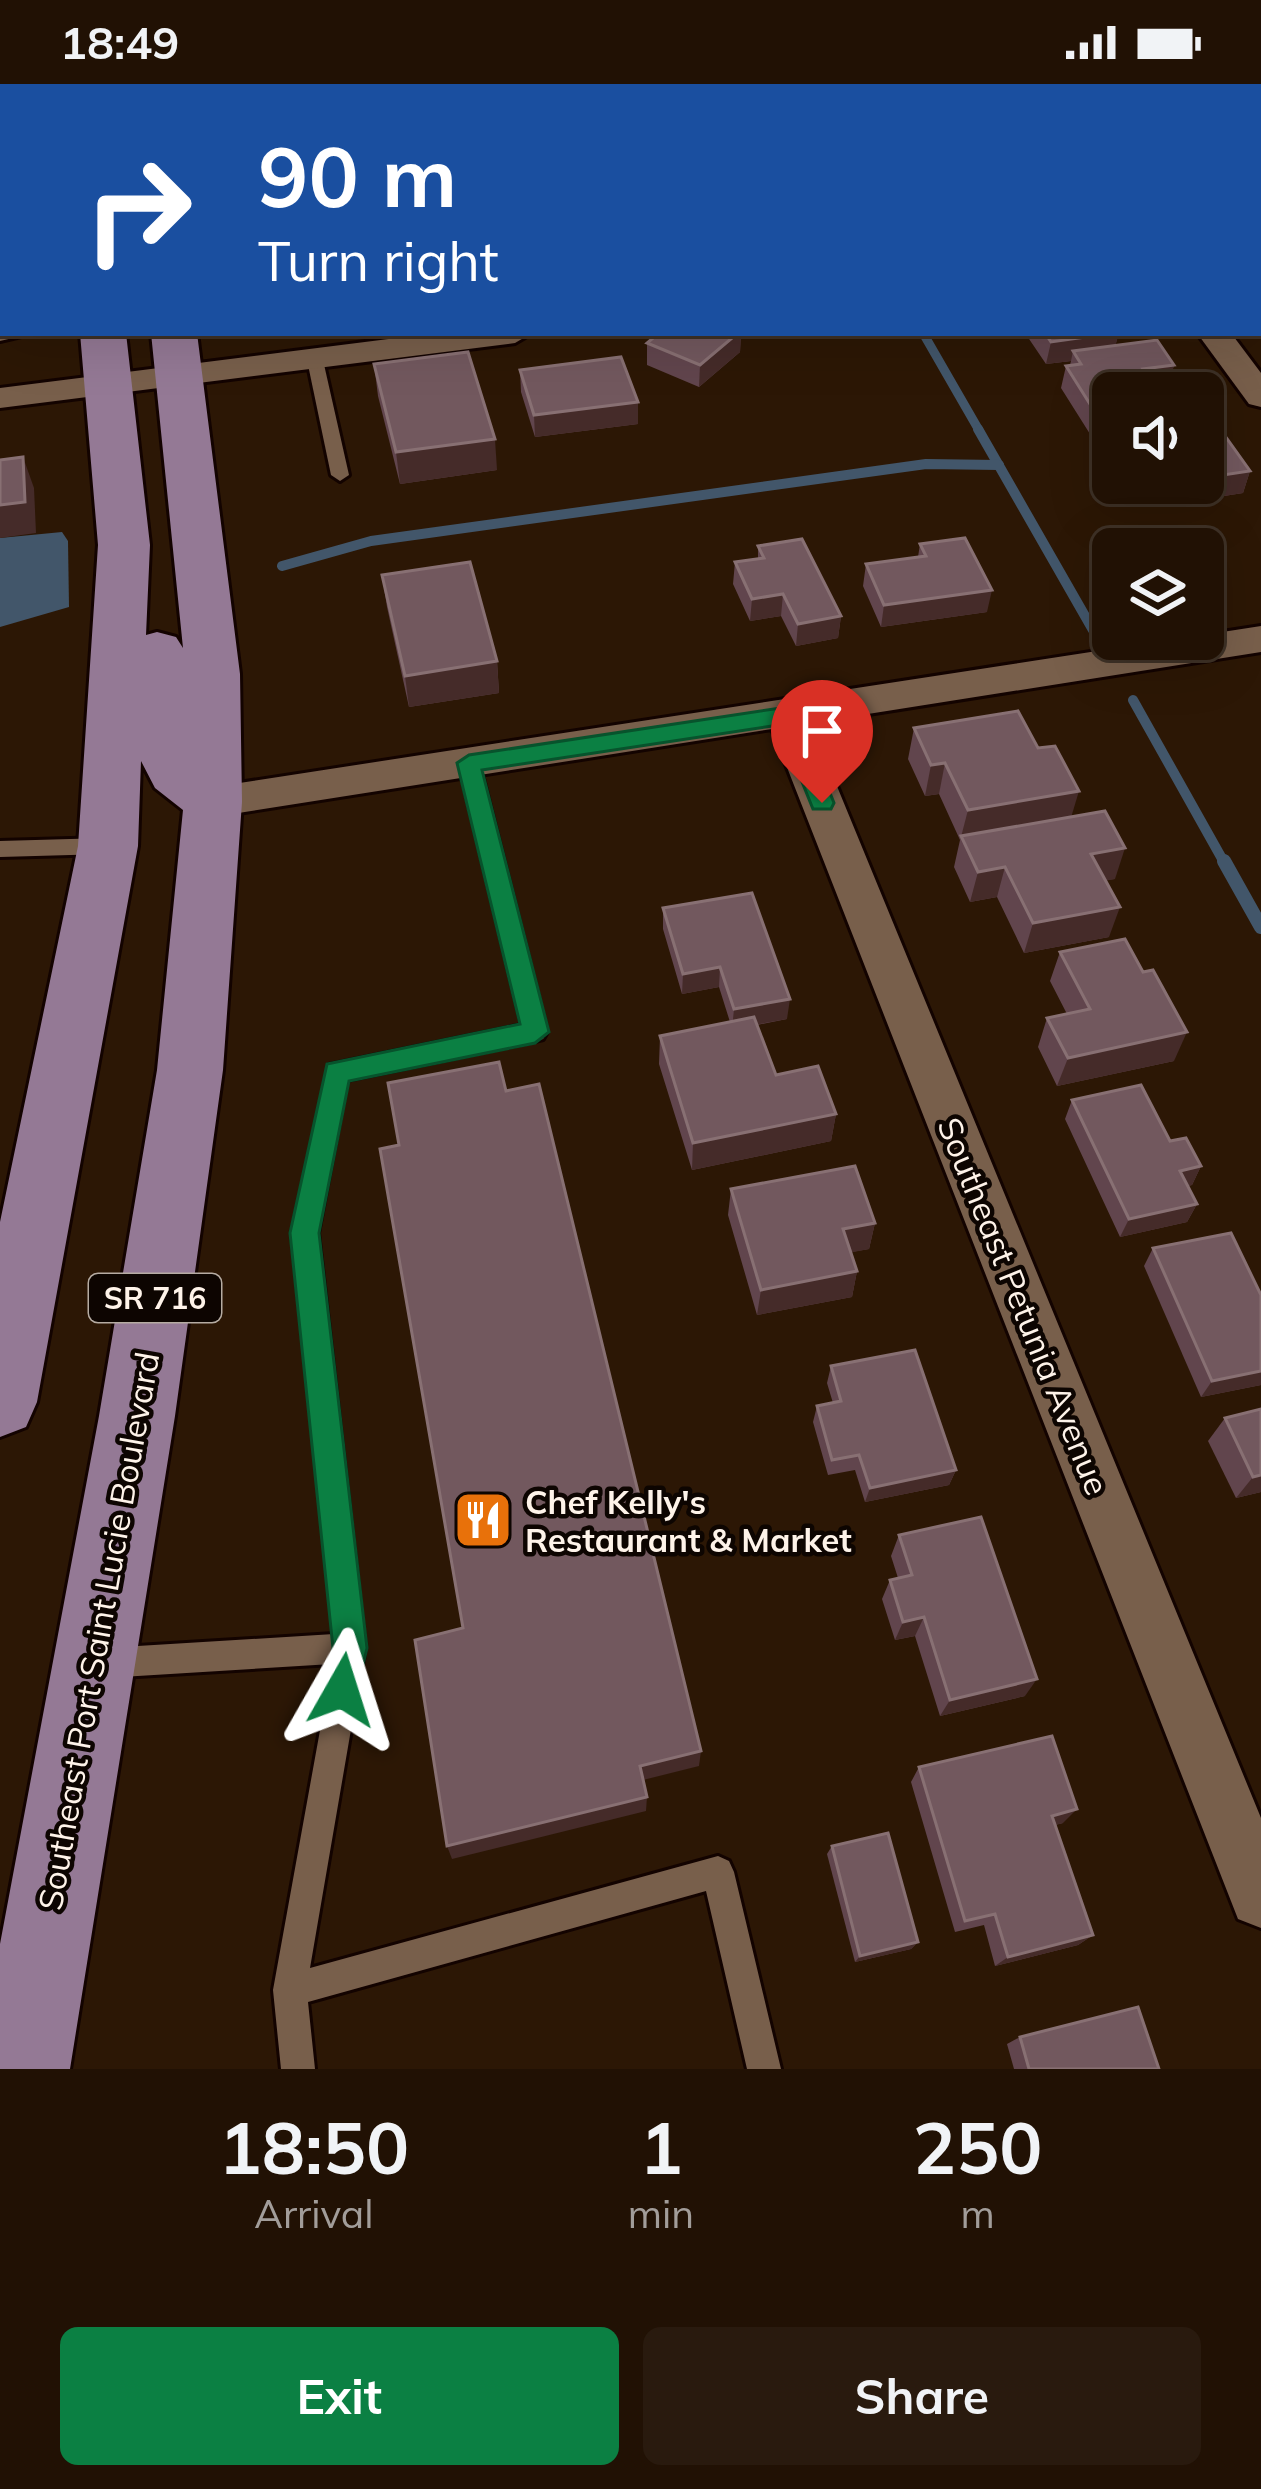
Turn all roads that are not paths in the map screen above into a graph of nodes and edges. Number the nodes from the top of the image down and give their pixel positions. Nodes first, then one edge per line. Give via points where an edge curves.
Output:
1 (470, 336) edge
2 (1216, 336) edge
3 (367, 343) edge
4 (177, 355) edge
5 (105, 359) edge
6 (315, 360) junction
7 (1261, 397) edge
8 (0, 398) edge
9 (340, 475) dead end
10 (124, 545) junction
11 (1261, 639) edge
12 (787, 716) junction
13 (469, 763) junction
14 (213, 802) junction
15 (108, 846) junction
16 (0, 849) edge
17 (0, 1402) edge
18 (137, 1416) junction
19 (350, 1648) junction
20 (94, 1664) junction
21 (1261, 1896) edge
22 (290, 1990) junction
23 (23, 2069) edge
24 (298, 2069) edge
25 (764, 2069) edge

1 - 3 street
2 - 7 street
3 - 6 street
4 - 5 street
4 - 6 street
4 - 14 main road, Southeast Port Saint Lucie Boulevard / SR 716 via 214,674
5 - 8 street
5 - 10 main road
6 - 9 lane
10 - 14 main road via 154,611 159,737 175,773
10 - 15 main road
11 - 12 street
12 - 13 street
12 - 21 street, Southeast Petunia Avenue
13 - 14 street
13 - 19 lane via 535,1032 337,1072 305,1233
14 - 18 main road, Southeast Port Saint Lucie Boulevard / SR 716 via 190,1070
15 - 16 lane
15 - 17 main road
15 - 18 main road via 163,880 137,1127
18 - 20 main road, Southeast Port Saint Lucie Boulevard / SR 716
19 - 20 lane
19 - 22 lane
20 - 23 main road, Southeast Port Saint Lucie Boulevard / SR 716
22 - 24 lane
22 - 25 lane via 718,1872

